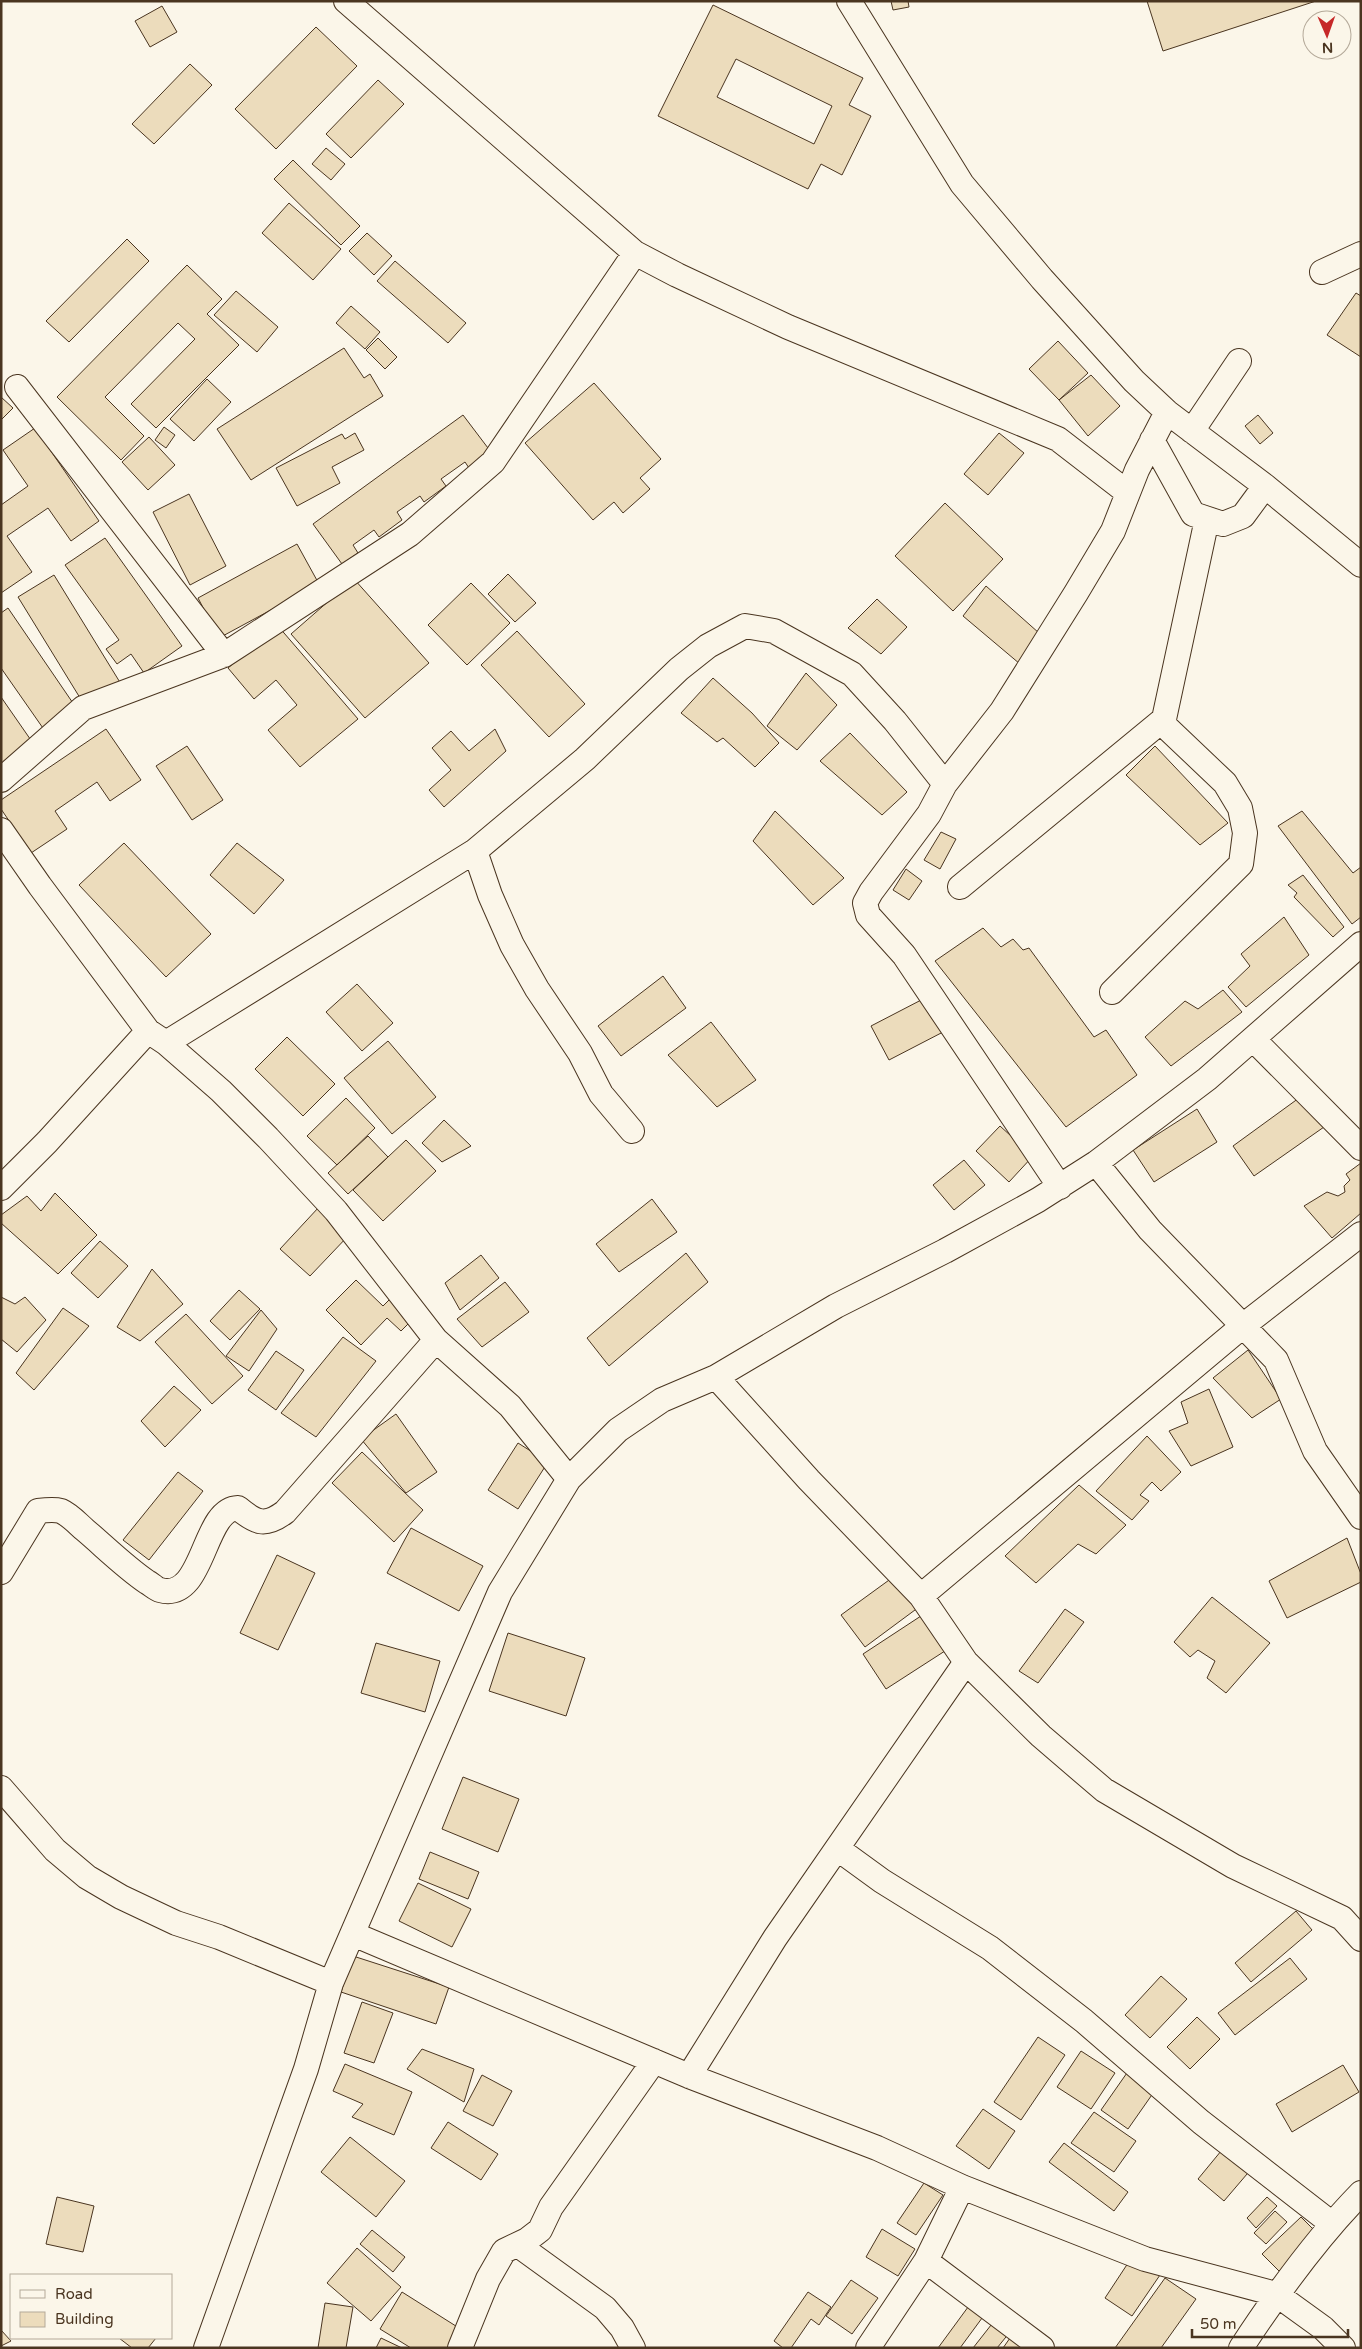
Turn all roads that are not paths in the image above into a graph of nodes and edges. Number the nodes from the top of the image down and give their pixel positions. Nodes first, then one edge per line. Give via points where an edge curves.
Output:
1 (346, 1) edge
2 (852, 4) edge
3 (635, 253) junction
4 (1361, 254) edge
5 (1322, 272) dead end
6 (1238, 360) dead end
7 (17, 387) dead end
8 (1166, 412) junction
9 (1192, 431) junction
10 (1152, 440) junction
11 (1265, 486) junction
12 (1128, 493) junction
13 (1208, 519) junction
14 (1361, 565) edge
15 (224, 655) junction
16 (1164, 719) junction
17 (1, 780) edge
18 (945, 784) junction
19 (1, 830) edge
20 (475, 851) junction
21 (960, 887) dead end
22 (1361, 944) edge
23 (1112, 992) dead end
24 (157, 1037) junction
25 (1254, 1040) junction
26 (632, 1131) dead end
27 (1361, 1148) edge
28 (1096, 1163) junction
29 (1060, 1187) junction
30 (1, 1188) edge
31 (1361, 1234) edge
32 (1244, 1325) junction
33 (436, 1340) junction
34 (716, 1378) junction
35 (569, 1479) junction
36 (1361, 1517) edge
37 (1, 1572) edge
38 (921, 1596) junction
39 (966, 1662) junction
40 (1, 1788) edge
41 (838, 1849) junction
42 (353, 1934) junction
43 (1361, 1939) edge
44 (331, 1983) junction
45 (654, 2061) junction
46 (689, 2076) junction
47 (962, 2187) junction
48 (1361, 2193) edge
49 (1331, 2223) junction
50 (518, 2244) junction
51 (926, 2261) junction
52 (1276, 2294) junction
53 (206, 2348) edge
54 (460, 2348) edge
55 (633, 2348) edge
56 (868, 2348) edge
57 (1042, 2348) edge
58 (1242, 2348) edge
59 (1343, 2348) edge

1 - 3 street
2 - 8 street via 962,184 1042,279
3 - 12 street via 788,327 1058,438
3 - 15 street via 493,462 410,534
4 - 5 street
6 - 9 street
7 - 15 street
8 - 9 street
8 - 10 street
9 - 11 street
10 - 12 street
10 - 13 street via 1193,514
11 - 13 street via 1243,516 1222,524
11 - 14 street
12 - 18 street via 1114,531 1008,702
13 - 16 street
15 - 17 street via 83,708
16 - 21 street
16 - 23 street via 1165,726 1225,783 1240,808 1245,833 1241,864
18 - 20 street via 852,674 774,631 745,626 708,646 585,759
18 - 29 street via 928,814 871,892 866,903 868,915 904,956
19 - 24 street via 40,886
20 - 24 street
20 - 26 street via 490,896 512,945 580,1053 601,1094
22 - 25 street
24 - 30 street
24 - 33 street via 221,1091 336,1211
25 - 27 street
25 - 28 street
28 - 29 street
28 - 32 street via 1150,1230
29 - 34 street via 836,1306
31 - 32 street
32 - 36 street via 1276,1360 1315,1451
32 - 38 street
33 - 35 street via 510,1406
33 - 37 street via 285,1512 264,1522 252,1519 238,1508 232,1508 220,1517 184,1586 160,1590 66,1514 47,1509 38,1511
34 - 35 street via 655,1405 618,1430
34 - 38 street
35 - 42 street via 500,1592
38 - 39 street
39 - 41 street
39 - 43 street via 1041,1736 1104,1790 1233,1866 1342,1918
40 - 44 street via 55,1850 107,1889 176,1923
41 - 46 street via 775,1938
41 - 49 street via 882,1881 990,1948 1084,2021 1201,2122
42 - 44 street
42 - 45 street
44 - 53 street via 306,2069
45 - 46 street
45 - 50 street via 551,2206 540,2230
46 - 47 street via 877,2148
47 - 51 street
47 - 52 street via 1145,2259
48 - 49 street
49 - 52 street
50 - 54 street via 504,2251 488,2279
50 - 55 street via 605,2308
51 - 56 street
51 - 57 street
52 - 58 street
52 - 59 street via 1323,2328

